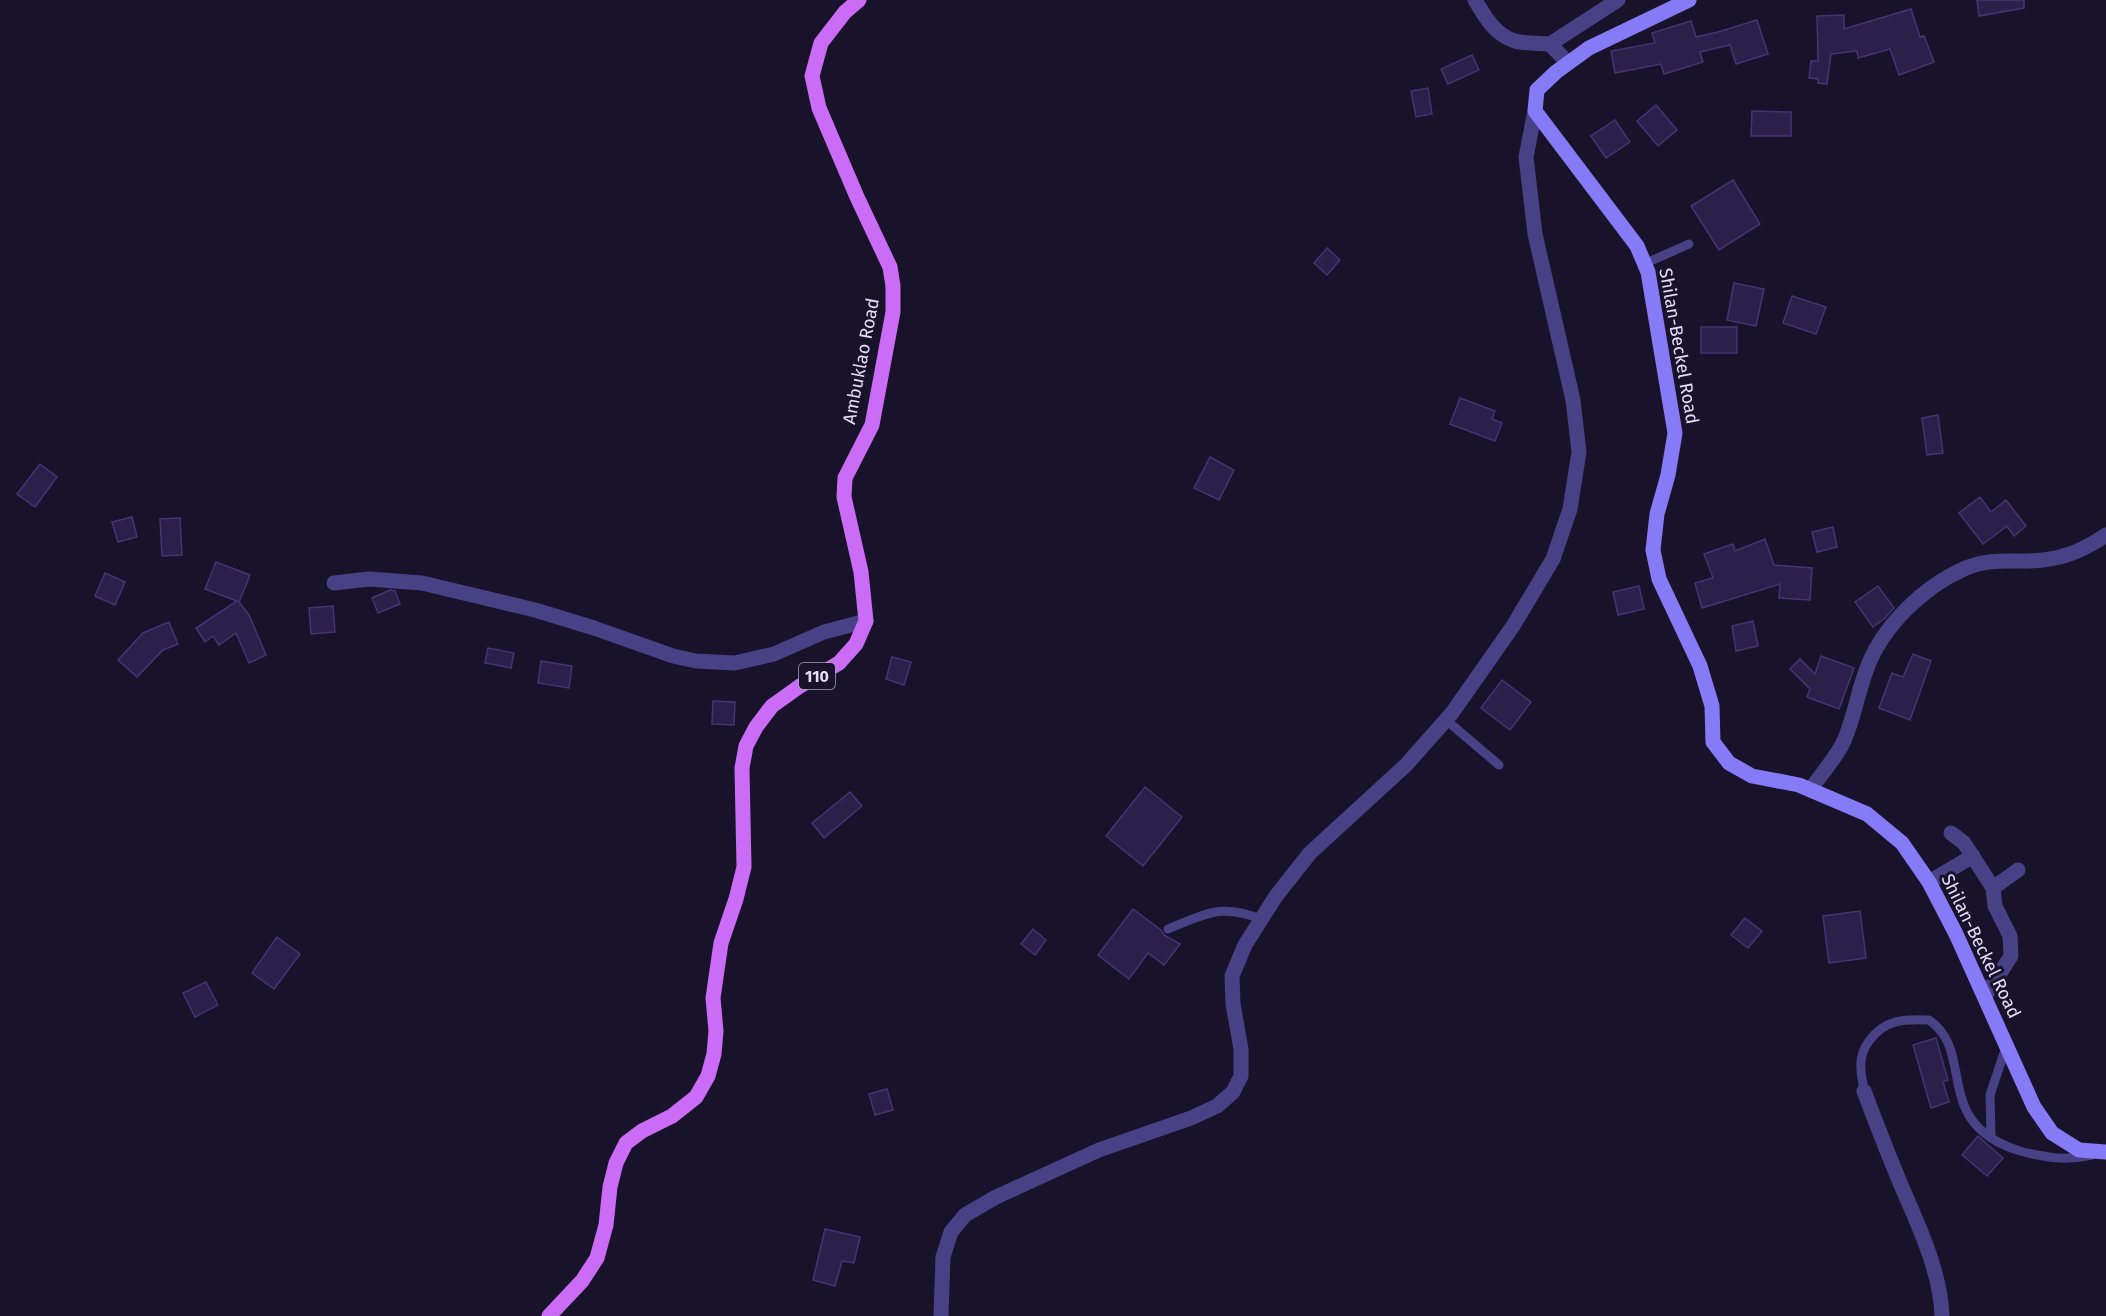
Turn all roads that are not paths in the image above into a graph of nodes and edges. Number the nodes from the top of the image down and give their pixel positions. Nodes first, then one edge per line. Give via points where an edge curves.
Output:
1 (860, 0) edge
2 (1476, 0) edge
3 (1618, 0) edge
4 (1689, 0) edge
5 (1550, 44) junction
6 (1568, 63) junction
7 (1535, 111) junction
8 (1689, 244) dead end
9 (1644, 264) junction
10 (2106, 536) edge
11 (334, 583) dead end
12 (866, 621) junction
13 (1446, 720) junction
14 (1499, 765) dead end
15 (1810, 790) junction
16 (1951, 833) dead end
17 (1973, 856) junction
18 (2018, 870) dead end
19 (1929, 882) junction
20 (1992, 888) junction
21 (1261, 919) junction
22 (1168, 929) dead end
23 (1984, 996) junction
24 (2007, 1045) junction
25 (1864, 1091) joint
26 (1991, 1138) junction
27 (2106, 1152) edge
28 (549, 1316) edge
29 (941, 1316) edge
30 (1942, 1316) edge

1 - 12 main road, Ambuklao Road via 845,12 821,43 812,76 819,108 890,267 893,286 893,312 872,425 845,478 844,497 861,572
2 - 5 street via 1496,31 1515,41
3 - 5 street
4 - 6 main road via 1589,48
5 - 6 street
6 - 7 main road via 1537,90
7 - 9 main road, Shilan-Beckel Road via 1637,246
7 - 13 street via 1526,157 1535,234 1573,400 1578,452 1575,475 1570,509 1553,559 1513,626
8 - 9 lane
9 - 15 main road, Shilan-Beckel Road via 1675,433 1653,550 1659,579 1700,666 1712,706 1713,742 1729,763 1752,776
10 - 15 street via 2064,557 1978,563 1953,574 1923,595 1880,641 1842,743
11 - 12 street via 369,579 422,583 535,610 696,661 745,661
12 - 28 main road, 110 via 856,644 840,663 772,706 746,746 742,768 744,867 721,943 713,999 714,1054 708,1076 696,1096 672,1116 626,1143 616,1163 597,1258 582,1281
13 - 14 lane
13 - 21 street via 1406,765 1310,853
15 - 19 main road, Shilan-Beckel Road via 1867,814 1902,843
16 - 17 street
17 - 19 street
17 - 20 street
18 - 20 street
19 - 23 main road, Shilan-Beckel Road
20 - 23 street via 1995,906 2010,936 2011,956
21 - 22 lane via 1220,910
21 - 29 street via 1232,976 1241,1049 1240,1076 1233,1092 1217,1106 1191,1118 1098,1150 965,1215 951,1233 943,1257
23 - 24 main road, Shilan-Beckel Road
24 - 26 lane via 1990,1095
24 - 27 main road, Shilan-Beckel Road via 2034,1107 2052,1133 2079,1150
25 - 26 lane via 1861,1062 1864,1048 1874,1035 1888,1023 1929,1020 1945,1034 1967,1113
25 - 30 street via 1920,1230
26 - 27 lane via 2049,1158 2072,1160

